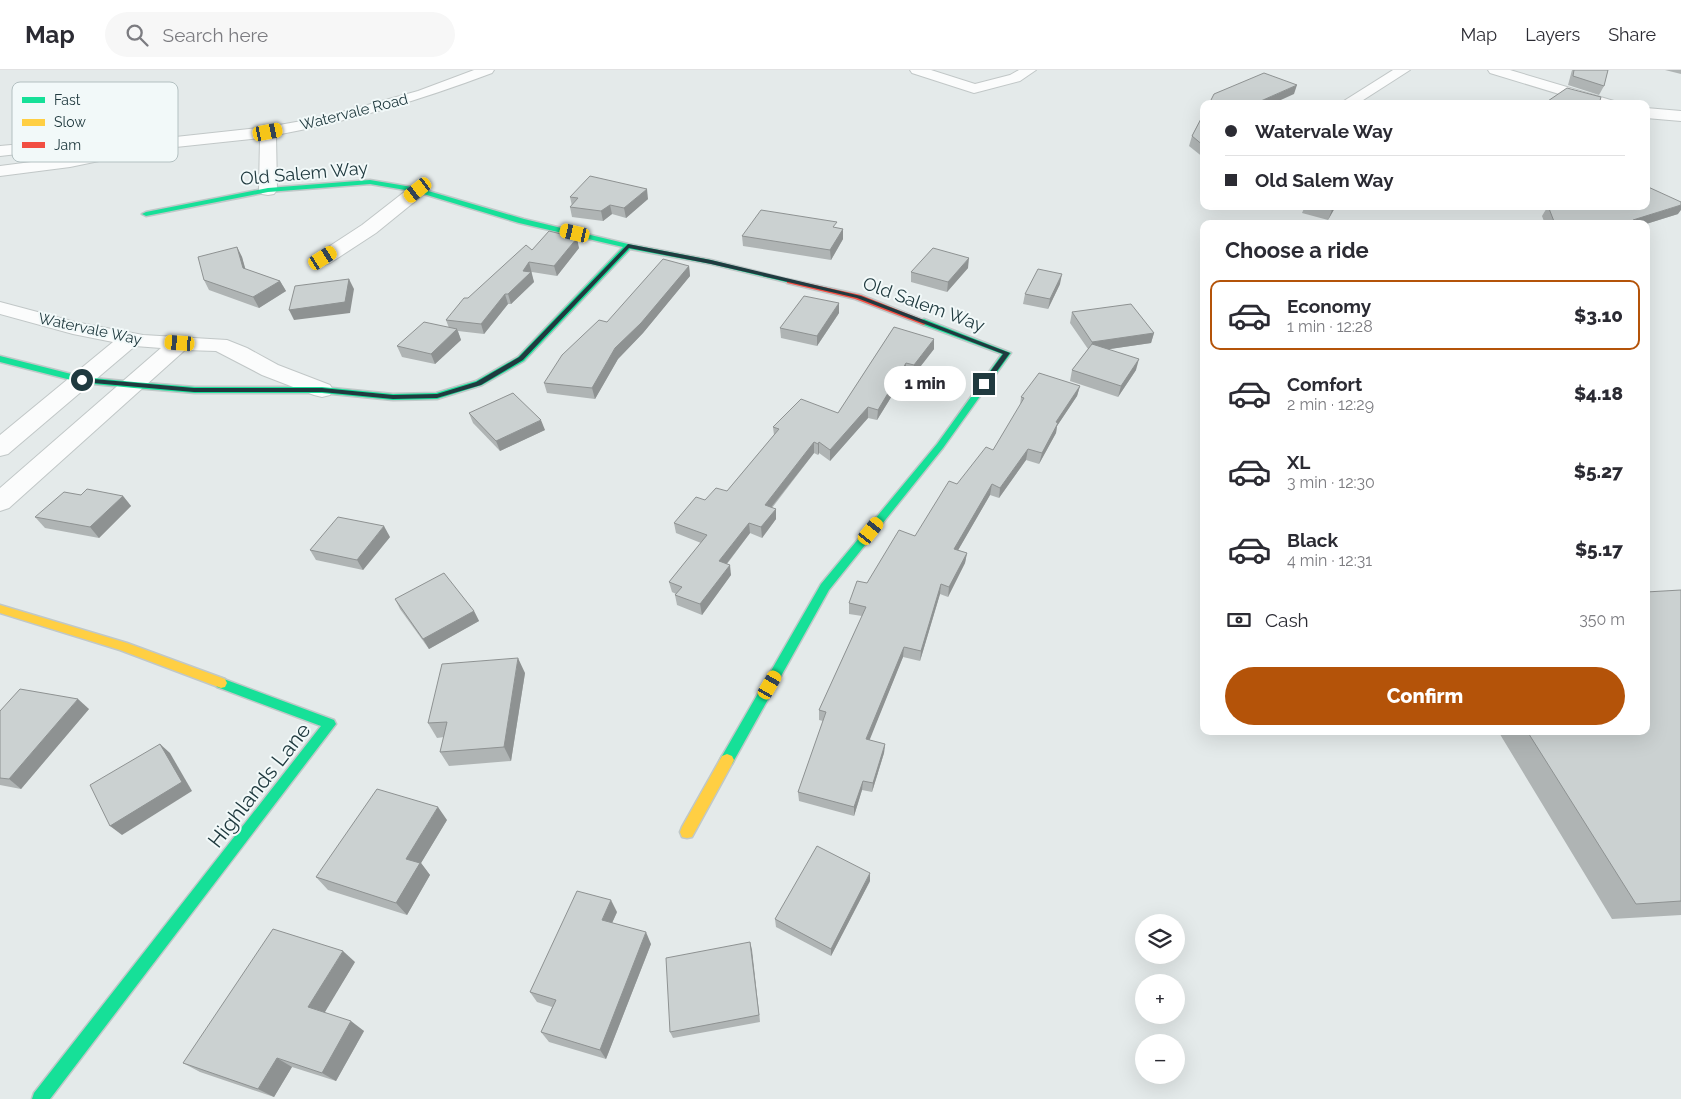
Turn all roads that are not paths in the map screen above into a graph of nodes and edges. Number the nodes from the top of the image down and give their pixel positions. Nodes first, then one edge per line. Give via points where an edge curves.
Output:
1 (487, 70) edge
2 (917, 70) edge
3 (1029, 70) edge
4 (1403, 70) edge
5 (1495, 70) edge
6 (1353, 100) edge
7 (1596, 100) edge
8 (1650, 113) edge
9 (1681, 116) edge
10 (268, 132) junction
11 (178, 142) edge
12 (70, 162) edge
13 (0, 171) edge
14 (268, 190) junction
15 (418, 190) junction
16 (146, 214) dead end
17 (628, 246) junction
18 (323, 258) dead end
19 (0, 308) edge
20 (131, 338) junction
21 (180, 343) junction
22 (0, 359) edge
23 (82, 380) junction
24 (134, 385) junction
25 (322, 390) junction
26 (0, 448) edge
27 (0, 502) edge
28 (0, 609) edge
29 (687, 832) dead end
30 (40, 1099) edge

1 - 10 street, Watervale Road via 368,110
2 - 3 street via 974,89 1015,78
4 - 6 street
5 - 7 street
8 - 9 street
10 - 11 street, Watervale Road
10 - 14 street
12 - 13 street, Watervale Road
14 - 15 street, Old Salem Way via 370,182
14 - 16 street, Old Salem Way
15 - 17 street, Old Salem Way
15 - 18 street via 369,229
17 - 25 street, Watervale Way via 521,359 478,384 437,396 393,397
17 - 29 street, Old Salem Way via 858,297 1007,353 940,446 825,587
19 - 20 street, Watervale Way via 74,328
20 - 21 street, Watervale Way
20 - 23 street
21 - 24 street
21 - 25 street, Watervale Way via 219,345
22 - 23 street, Watervale Way
23 - 24 street, Watervale Way
23 - 26 street
24 - 25 street, Watervale Way via 194,390
24 - 27 street
28 - 30 street, Highlands Lane via 123,646 330,724

